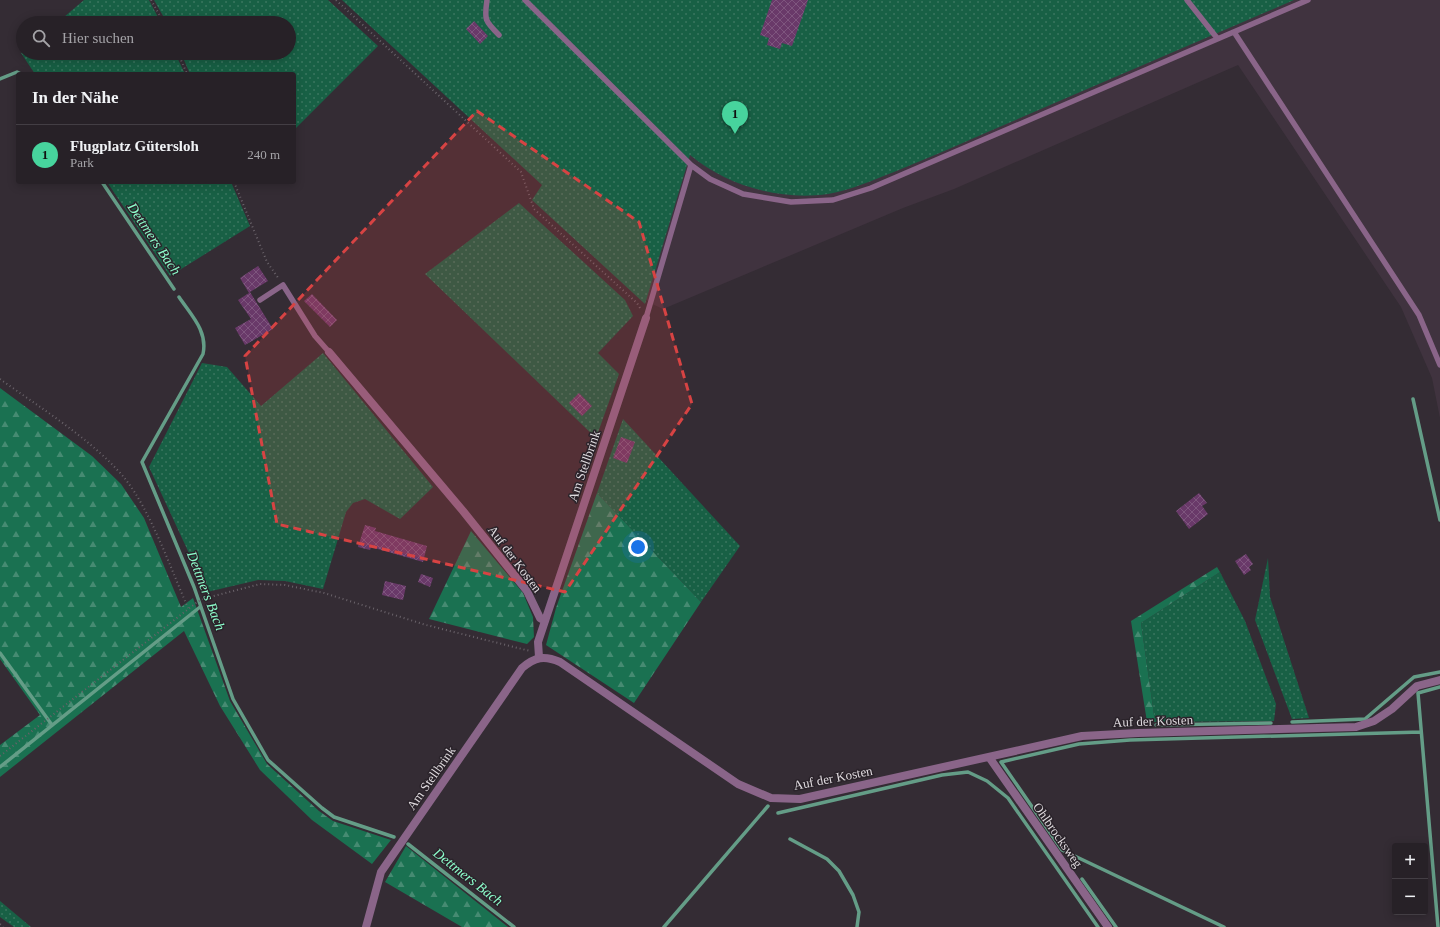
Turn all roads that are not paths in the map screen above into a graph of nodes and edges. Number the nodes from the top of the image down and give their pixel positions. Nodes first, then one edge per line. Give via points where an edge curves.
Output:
1 (487, 0) edge
2 (525, 0) edge
3 (1187, 0) edge
4 (1308, 0) edge
5 (1234, 32) junction
6 (499, 35) dead end
7 (1217, 38) junction
8 (691, 165) junction
9 (260, 300) dead end
10 (646, 318) joint
11 (329, 352) joint
12 (1440, 365) edge
13 (544, 621) junction
14 (539, 657) junction
15 (1440, 680) edge
16 (989, 757) junction
17 (366, 927) edge
18 (1108, 927) edge

1 - 6 lane via 485,16
2 - 8 lane
3 - 7 lane
4 - 5 lane
5 - 7 lane
5 - 12 lane via 1419,315
7 - 8 lane via 871,188 833,200 791,202 743,194 710,180
8 - 10 lane
9 - 11 lane via 283,285 315,336
10 - 13 street, Am Stellbrink
11 - 13 street, Auf der Kosten via 522,584
13 - 14 street via 538,642
14 - 16 street, Auf der Kosten via 560,662 738,784 771,798 800,799
14 - 17 street, Am Stellbrink via 522,668 381,872
15 - 16 street, Auf der Kosten via 1417,686 1392,709 1374,721 1356,727 1138,732 1082,736
16 - 18 street, Ohlbrocksweg

